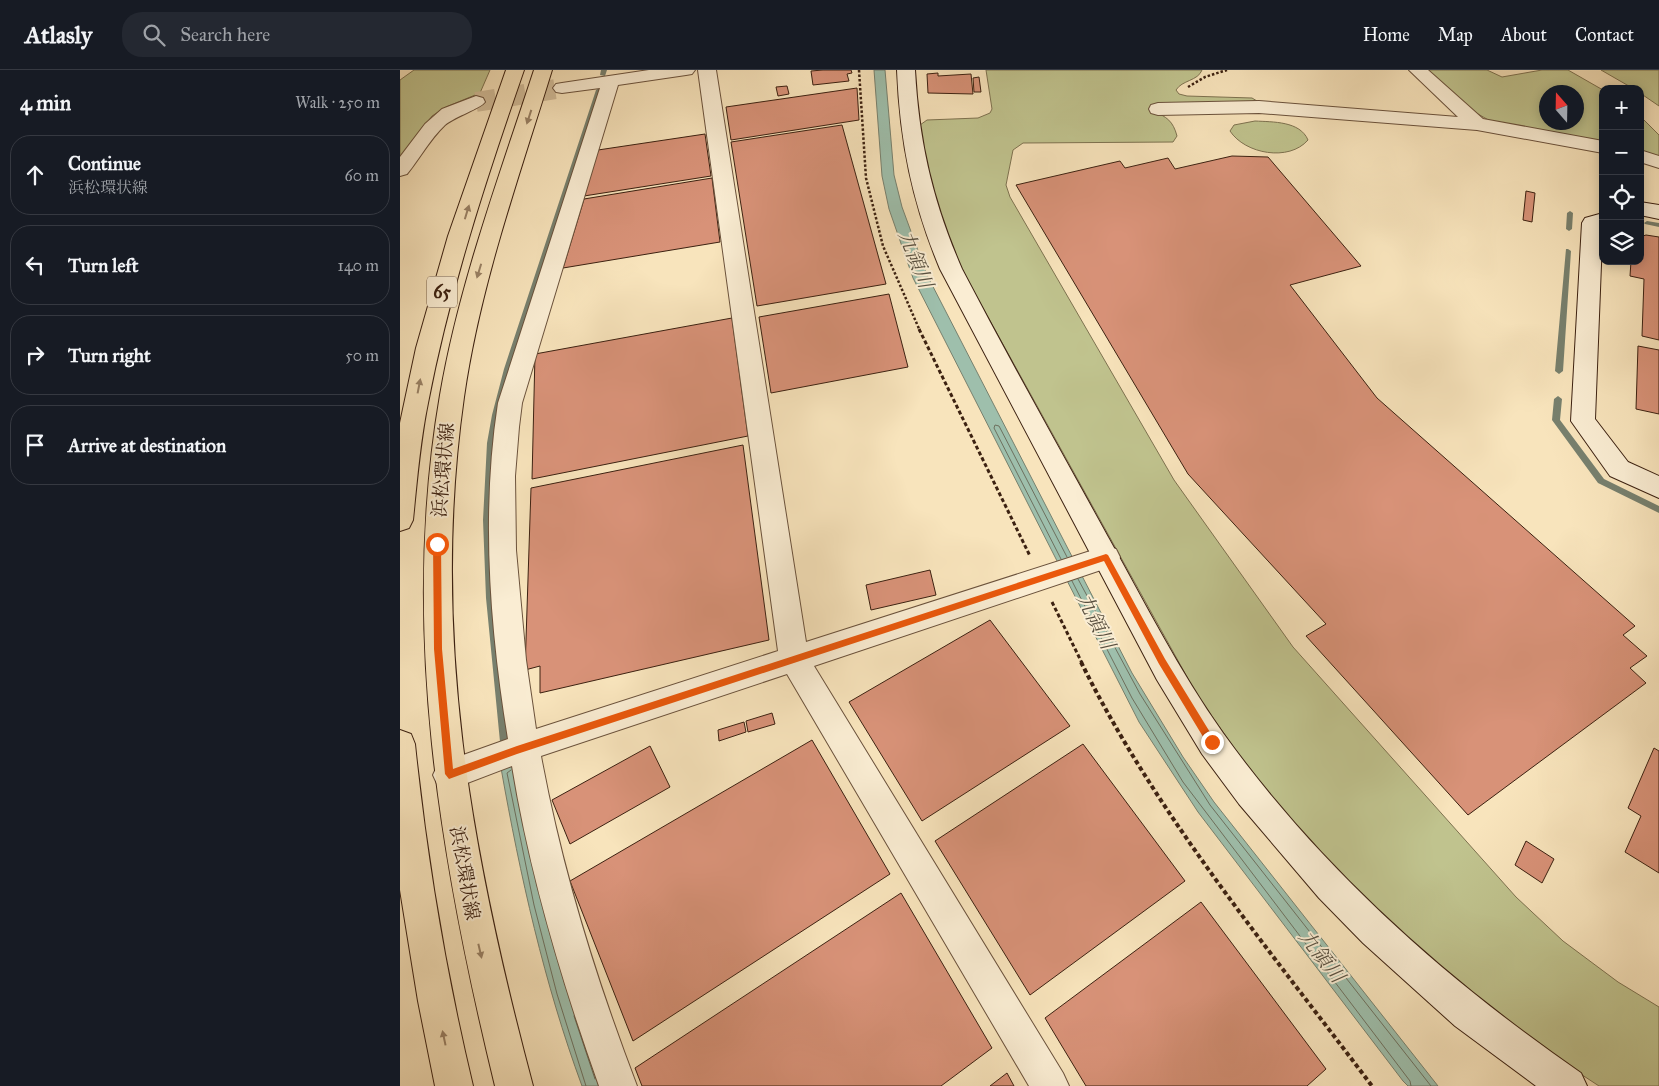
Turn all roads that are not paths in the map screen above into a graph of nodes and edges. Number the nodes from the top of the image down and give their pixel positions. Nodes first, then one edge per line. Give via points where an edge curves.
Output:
1 (515, 70) edge
2 (686, 70) edge
3 (707, 70) edge
4 (906, 70) edge
5 (1418, 70) edge
6 (553, 79) edge
7 (608, 81) junction
8 (476, 102) tunnel mouth
9 (1158, 109) dead end
10 (1477, 124) junction
11 (1599, 146) edge
12 (1644, 157) edge
13 (1659, 162) edge
14 (400, 170) edge
15 (1644, 209) edge
16 (1659, 212) edge
17 (1599, 221) edge
18 (1659, 488) edge
19 (400, 520) edge
20 (1098, 559) junction
21 (794, 659) junction
22 (400, 744) edge
23 (512, 752) junction
24 (449, 774) junction
25 (401, 781) edge
26 (454, 1086) edge
27 (514, 1086) edge
28 (618, 1086) edge
29 (1050, 1086) edge
30 (1568, 1086) edge

19 -> 1 main road, 浜松環状線 / 65 via 413,415 430,335 489,142
2 - 7 street
3 - 21 street
4 - 20 street via 911,143 922,195 936,235
5 - 10 street
6 - 7 street
6 -> 24 main road, 浜松環状線 / 65 via 472,296 448,410 439,497 436,595
7 - 23 street via 520,368 504,440 502,529 514,681
8 - 14 street via 439,119
9 - 10 street via 1260,107
10 - 11 street
12 - 13 street
15 - 16 street
17 - 18 street via 1592,223 1583,421 1620,469
20 - 21 street
20 - 30 street via 1212,742 1276,826 1402,956 1506,1042
21 - 23 street
21 - 29 street
22 - 25 main road
23 - 24 street
23 - 28 street via 537,813 559,902 599,1036
24 -> 27 main road, 浜松環状線 / 65 via 476,933
26 -> 25 main road via 427,956

